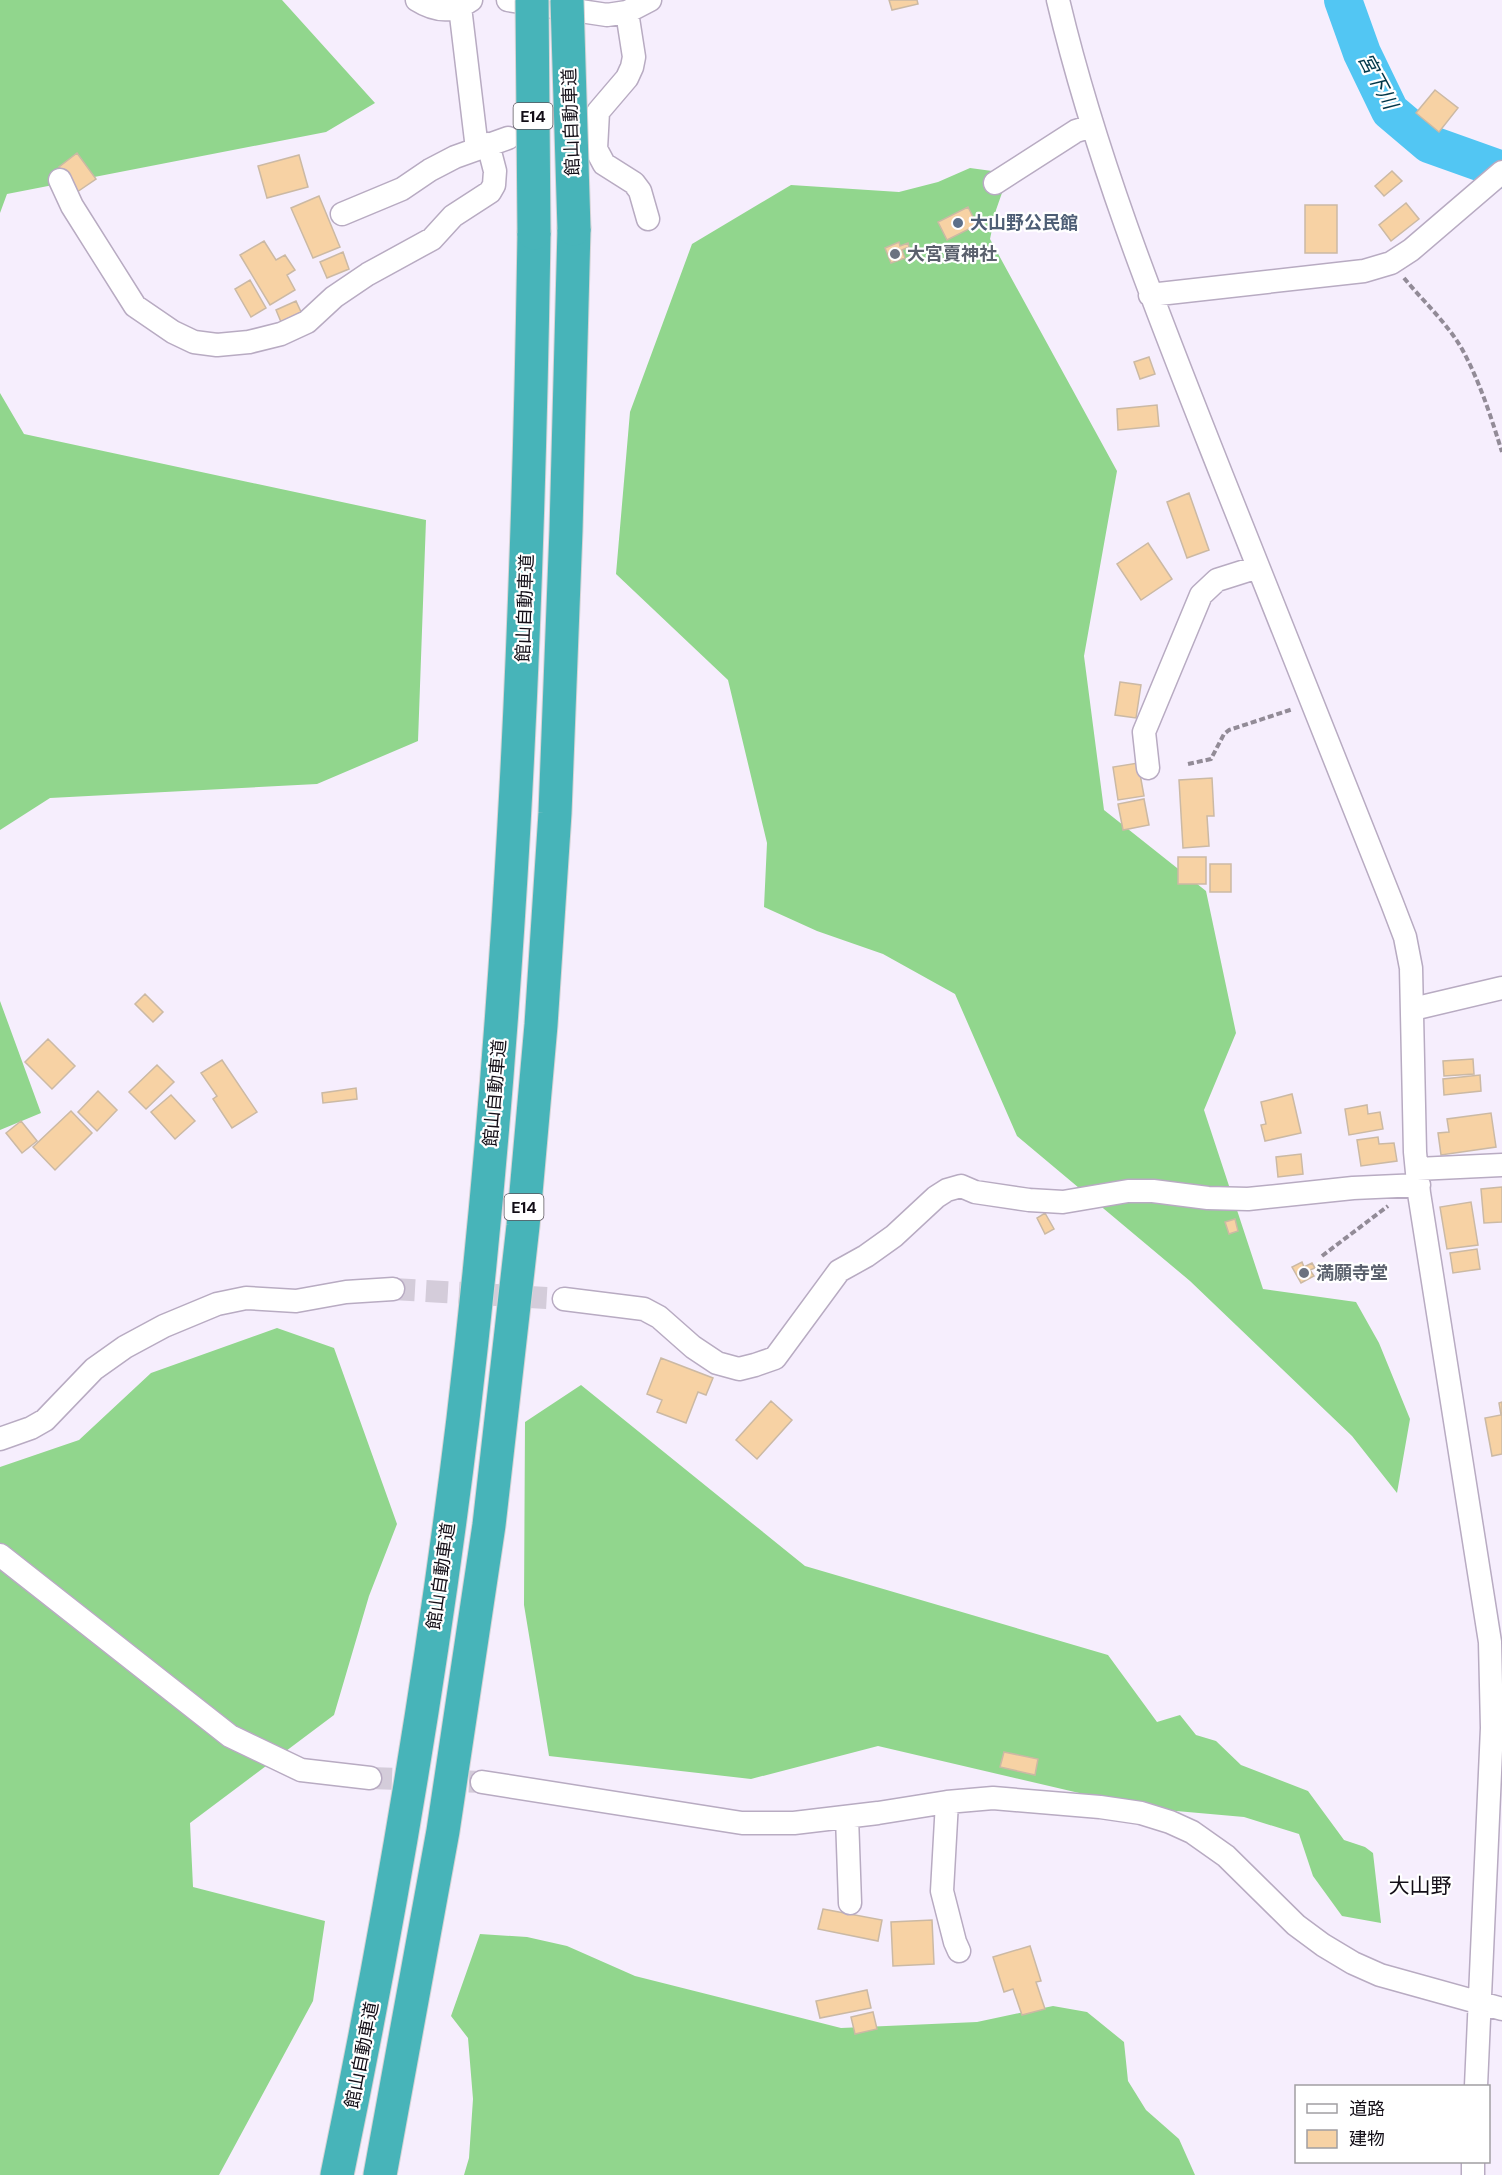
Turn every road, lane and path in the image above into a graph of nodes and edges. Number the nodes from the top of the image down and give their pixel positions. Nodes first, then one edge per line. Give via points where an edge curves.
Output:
1 (417, 0) edge
2 (508, 0) edge
3 (532, 0) edge
4 (567, 0) edge
5 (650, 0) edge
6 (1058, 0) edge
7 (466, 4) edge
8 (627, 12) junction
9 (1092, 126) junction
10 (491, 144) junction
11 (1497, 176) edge
12 (60, 180) dead end
13 (995, 183) dead end
14 (342, 214) dead end
15 (648, 219) dead end
16 (1391, 263) junction
17 (1150, 295) junction
18 (1502, 452) edge
19 (1258, 567) junction
20 (1313, 703) junction
21 (1188, 764) dead end
22 (1148, 768) dead end
23 (1502, 988) edge
24 (1413, 1008) junction
25 (1502, 1165) edge
26 (1418, 1177) junction
27 (1393, 1187) junction
28 (1322, 1256) dead end
29 (393, 1289) tunnel mouth
30 (564, 1299) tunnel mouth
31 (0, 1439) edge
32 (0, 1556) edge
33 (370, 1778) tunnel mouth
34 (482, 1782) tunnel mouth
35 (1496, 1790) edge
36 (947, 1802) junction
37 (847, 1817) junction
38 (850, 1903) dead end
39 (959, 1951) dead end
40 (1480, 2002) junction
41 (1502, 2009) edge
42 (1476, 2085) edge
43 (337, 2175) edge
44 (380, 2175) edge

1 - 7 street via 446,11
2 - 8 street via 607,15
3 - 43 highway, 館山自動車道 / E14, bridge via 534,232 526,598 510,896 486,1202 463,1421 414,1766 372,2008
4 - 44 highway, 館山自動車道 / E14, bridge via 574,229 567,519 555,813 541,1025 489,1525 444,1819
5 - 8 street
6 - 9 street
7 - 10 street
8 - 15 street via 632,67 598,112 596,149 604,164 634,183
9 - 13 street via 1076,131
9 - 17 street
10 - 12 street via 495,171 490,192 453,216 432,239 368,274 307,322 281,334 217,345 194,342 135,306
10 - 14 street via 455,157 402,189
11 - 16 street
16 - 17 street via 1364,272
16 - 18 path via 1461,349 1484,394
17 - 19 street
19 - 20 street
19 - 22 street via 1217,580 1201,595 1144,732
20 - 21 path via 1229,730 1211,759
20 - 24 street via 1405,937
23 - 24 street
24 - 26 street
25 - 26 street
26 - 27 street
26 - 35 street via 1490,1642
27 - 28 path via 1386,1210
27 - 30 street via 1248,1199 1128,1191 1063,1202 975,1192 962,1186 947,1190 894,1236 839,1271 775,1358 739,1369 717,1364 644,1309
29 - 31 street via 296,1301 246,1298 217,1304 125,1347 94,1370 45,1420
32 - 33 street via 230,1736 301,1770
34 - 37 street via 742,1823
35 - 40 street
36 - 37 street
36 - 39 street via 942,1891
36 - 40 street via 993,1798 1048,1802 1141,1813 1170,1822 1226,1856 1296,1925 1337,1954 1380,1975
37 - 38 street
40 - 41 street
40 - 42 street

